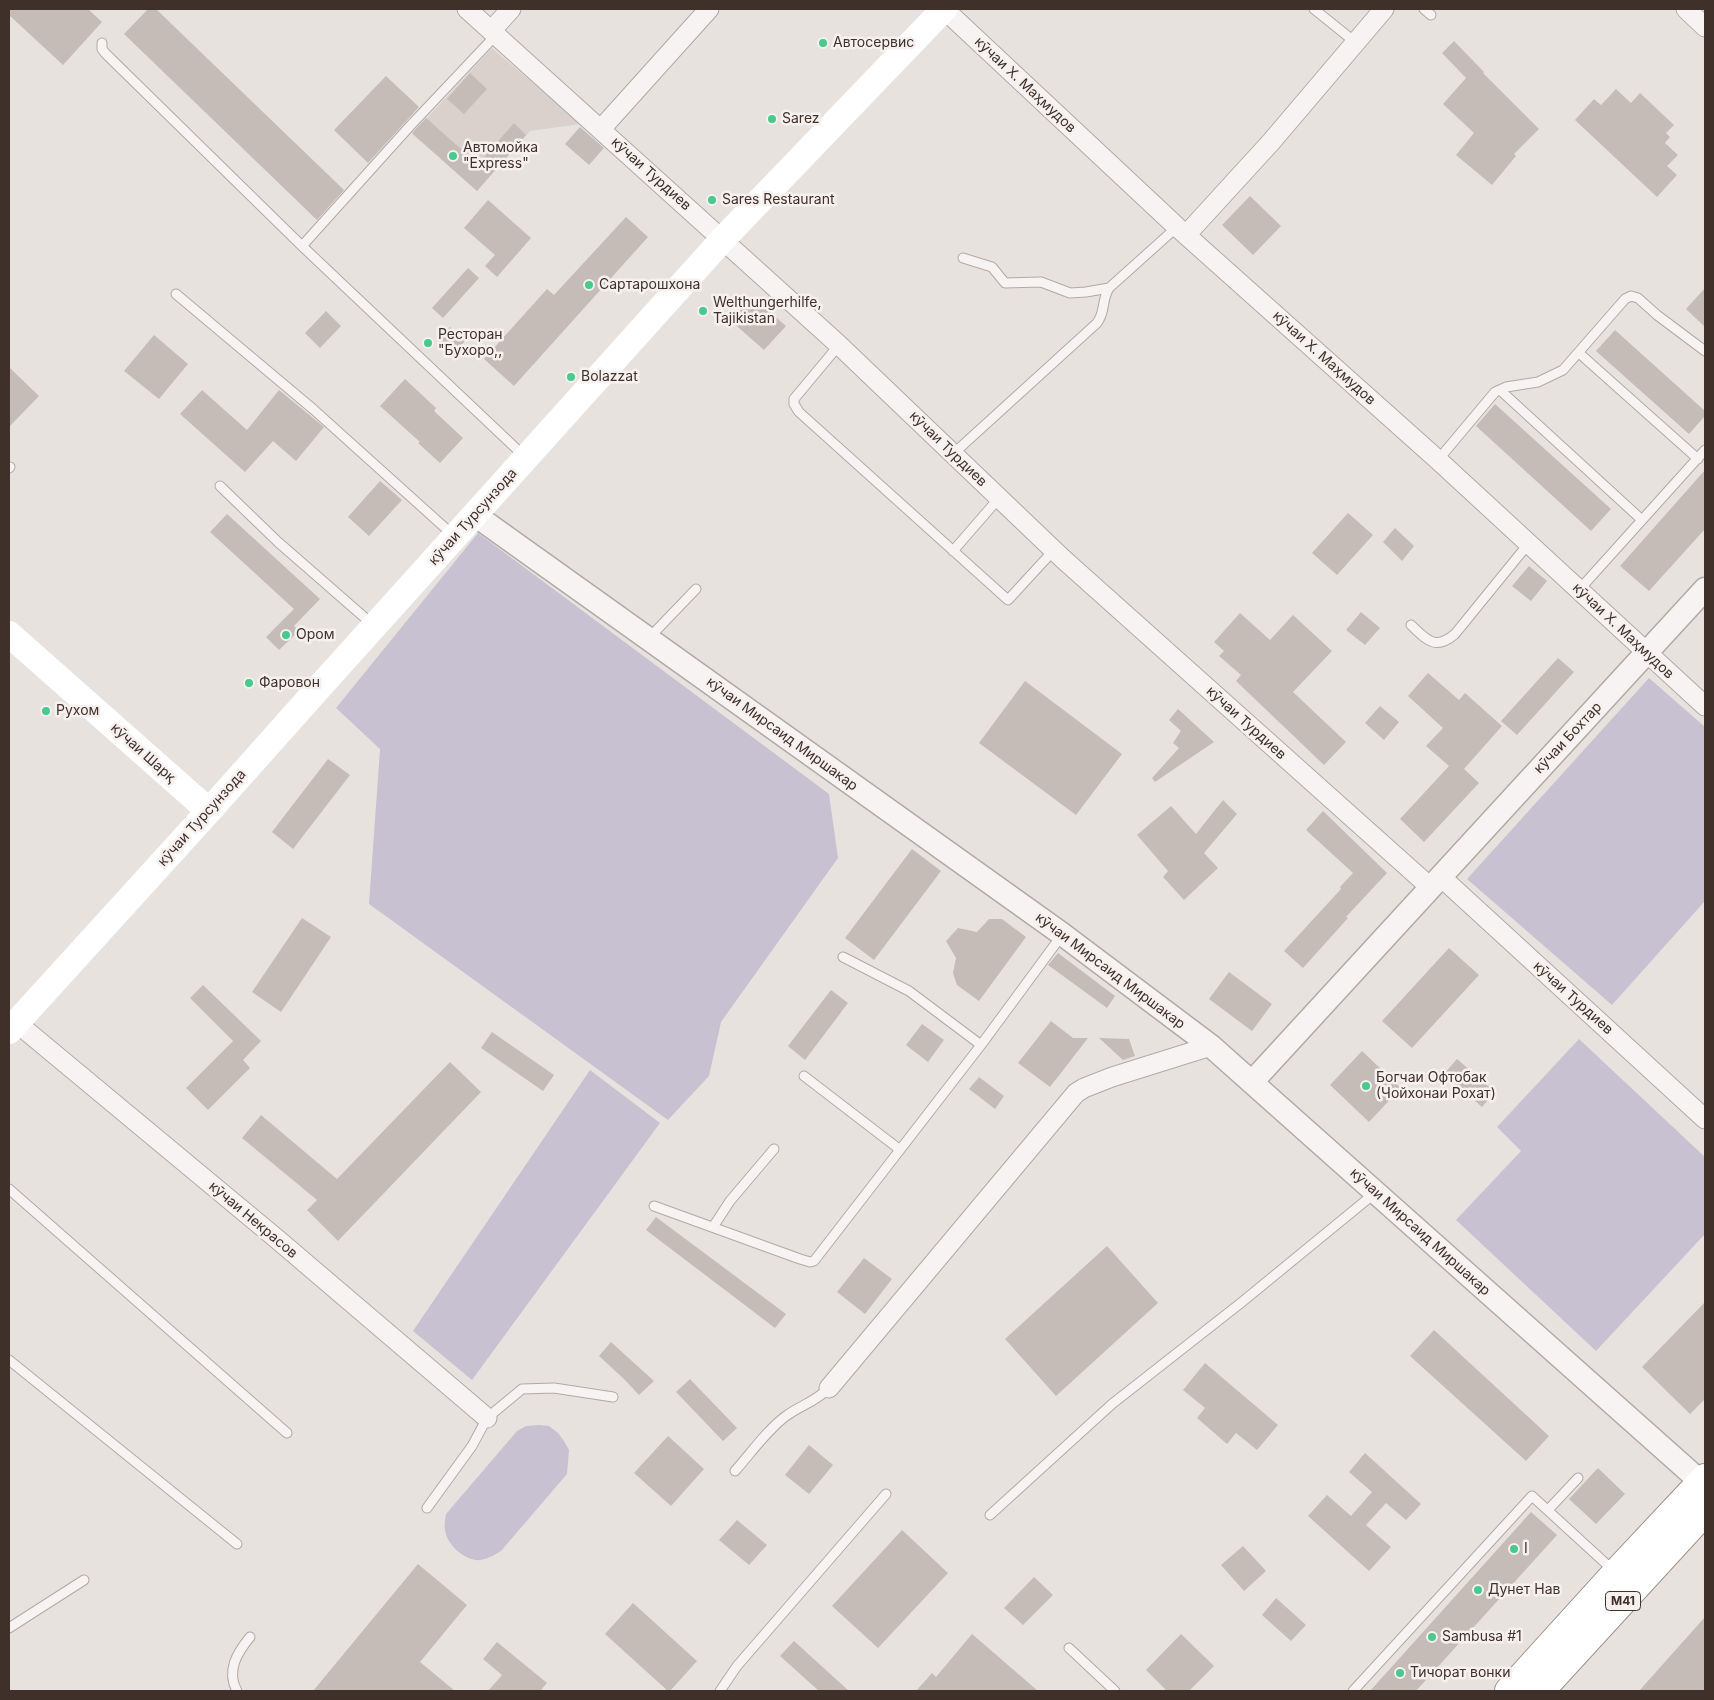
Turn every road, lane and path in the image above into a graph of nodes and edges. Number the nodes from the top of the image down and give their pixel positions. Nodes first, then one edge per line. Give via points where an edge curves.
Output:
1 (467, 9) edge
2 (511, 9) edge
3 (708, 9) edge
4 (944, 9) edge
5 (1314, 9) edge
6 (1384, 9) edge
7 (1686, 9) edge
8 (1705, 27) edge
9 (494, 33) junction
10 (1355, 42) junction
11 (102, 43) dead end
12 (601, 129) junction
13 (1182, 231) junction
14 (723, 239) junction
15 (302, 246) junction
16 (963, 258) dead end
17 (1109, 288) junction
18 (176, 294) dead end
19 (839, 345) junction
20 (1579, 352) junction
21 (1705, 352) edge
22 (1500, 390) junction
23 (1705, 450) edge
24 (953, 454) junction
25 (527, 459) junction
26 (1698, 459) junction
27 (1438, 460) junction
28 (220, 486) dead end
29 (999, 498) junction
30 (475, 516) junction
31 (1642, 520) junction
32 (456, 537) junction
33 (1529, 543) junction
34 (1054, 550) junction
35 (953, 551) junction
36 (696, 589) dead end
37 (1705, 589) edge
38 (1579, 590) junction
39 (1411, 624) dead end
40 (374, 626) junction
41 (10, 639) edge
42 (648, 639) junction
43 (1647, 653) junction
44 (1705, 706) edge
45 (209, 812) junction
46 (1435, 882) junction
47 (1062, 934) junction
48 (843, 957) dead end
49 (13, 1027) edge
50 (981, 1045) junction
51 (1211, 1046) junction
52 (804, 1076) dead end
53 (1252, 1082) junction
54 (1705, 1119) edge
55 (774, 1149) dead end
56 (899, 1149) junction
57 (9, 1189) edge
58 (1376, 1192) junction
59 (654, 1206) dead end
60 (713, 1227) junction
61 (9, 1360) edge
62 (829, 1388) joint
63 (613, 1398) dead end
64 (487, 1418) junction
65 (287, 1433) dead end
66 (735, 1471) dead end
67 (1578, 1478) dead end
68 (1703, 1480) edge
69 (886, 1494) dead end
70 (427, 1508) dead end
71 (1548, 1510) junction
72 (1704, 1514) edge
73 (990, 1515) dead end
74 (237, 1544) dead end
75 (1616, 1573) junction
76 (84, 1580) dead end
77 (9, 1628) edge
78 (250, 1637) dead end
79 (1068, 1648) dead end
80 (237, 1691) edge
81 (720, 1691) edge
82 (1115, 1691) edge
83 (1353, 1691) edge
84 (1509, 1691) edge
85 (1540, 1691) edge

1 - 9 street, кӯчаи Турдиев
2 - 9 street
3 - 12 street
4 - 13 street, кӯчаи Х. Маҳмудов
4 - 14 main road, кӯчаи Турсунзода
5 - 10 lane
6 - 10 street
7 - 8 street
9 - 12 street, кӯчаи Турдиев
9 - 15 lane
10 - 13 street via 1271,142
11 - 15 lane via 105,53
12 - 14 street, кӯчаи Турдиев
13 - 17 lane
13 - 27 street, кӯчаи Х. Маҳмудов
14 - 19 street, кӯчаи Турдиев
14 - 25 main road, кӯчаи Турсунзода
15 - 25 lane
16 - 17 lane via 992,267 1005,283 1041,282 1070,292
17 - 24 lane via 1103,300 1103,315 1097,323
18 - 32 lane via 313,409
19 - 24 street, кӯчаи Турдиев
19 - 35 lane via 797,394 794,404 817,429
20 - 21 lane via 1631,296 1638,298
20 - 22 lane via 1554,376
20 - 26 lane
22 - 27 lane
22 - 31 lane
23 - 26 lane
24 - 29 street, кӯчаи Турдиев
25 - 30 main road, кӯчаи Турсунзода
26 - 31 lane
27 - 33 street, кӯчаи Х. Маҳмудов
28 - 40 lane
29 - 34 street, кӯчаи Турдиев
29 - 35 lane
30 - 32 main road, кӯчаи Турсунзода
30 - 42 street, кӯчаи Мирсаид Миршакар
31 - 38 lane
32 - 40 main road, кӯчаи Турсунзода
33 - 38 street, кӯчаи Х. Маҳмудов
33 - 39 lane via 1449,639 1443,643 1430,640
34 - 35 lane via 1008,600
34 - 46 street, кӯчаи Турдиев
36 - 42 lane
37 - 43 street, кӯчаи Бохтар
38 - 43 street, кӯчаи Х. Маҳмудов
40 - 45 main road, кӯчаи Турсунзода
41 - 45 main road, кӯчаи Шарқ
42 - 47 street, кӯчаи Мирсаид Миршакар
43 - 44 street, кӯчаи Х. Маҳмудов
43 - 46 street, кӯчаи Бохтар
45 - 49 main road, кӯчаи Турсунзода
46 - 53 street, кӯчаи Бохтар
46 - 54 street, кӯчаи Турдиев
47 - 50 lane
47 - 51 street, кӯчаи Мирсаид Миршакар
48 - 50 lane via 909,991
49 - 64 street, кӯчаи Некрасов via 277,1239
50 - 56 lane
51 - 53 street, кӯчаи Мирсаид Миршакар
51 - 62 street via 1112,1077 1076,1093
52 - 56 lane
53 - 58 street, кӯчаи Мирсаид Миршакар
55 - 60 lane via 730,1201
56 - 60 lane via 814,1262 800,1260
57 - 65 lane
58 - 68 street, кӯчаи Мирсаид Миршакар
58 - 73 lane via 1112,1404
59 - 60 lane
61 - 74 lane
62 - 66 lane via 777,1423
63 - 64 lane via 554,1388 522,1389
64 - 70 lane via 472,1446
67 - 71 lane
68 - 75 highway
69 - 81 lane via 736,1666
71 - 75 lane
71 - 83 lane via 1532,1496
72 - 85 highway, M41
75 - 84 highway
76 - 77 lane
78 - 80 lane via 235,1658 233,1678
79 - 82 lane

